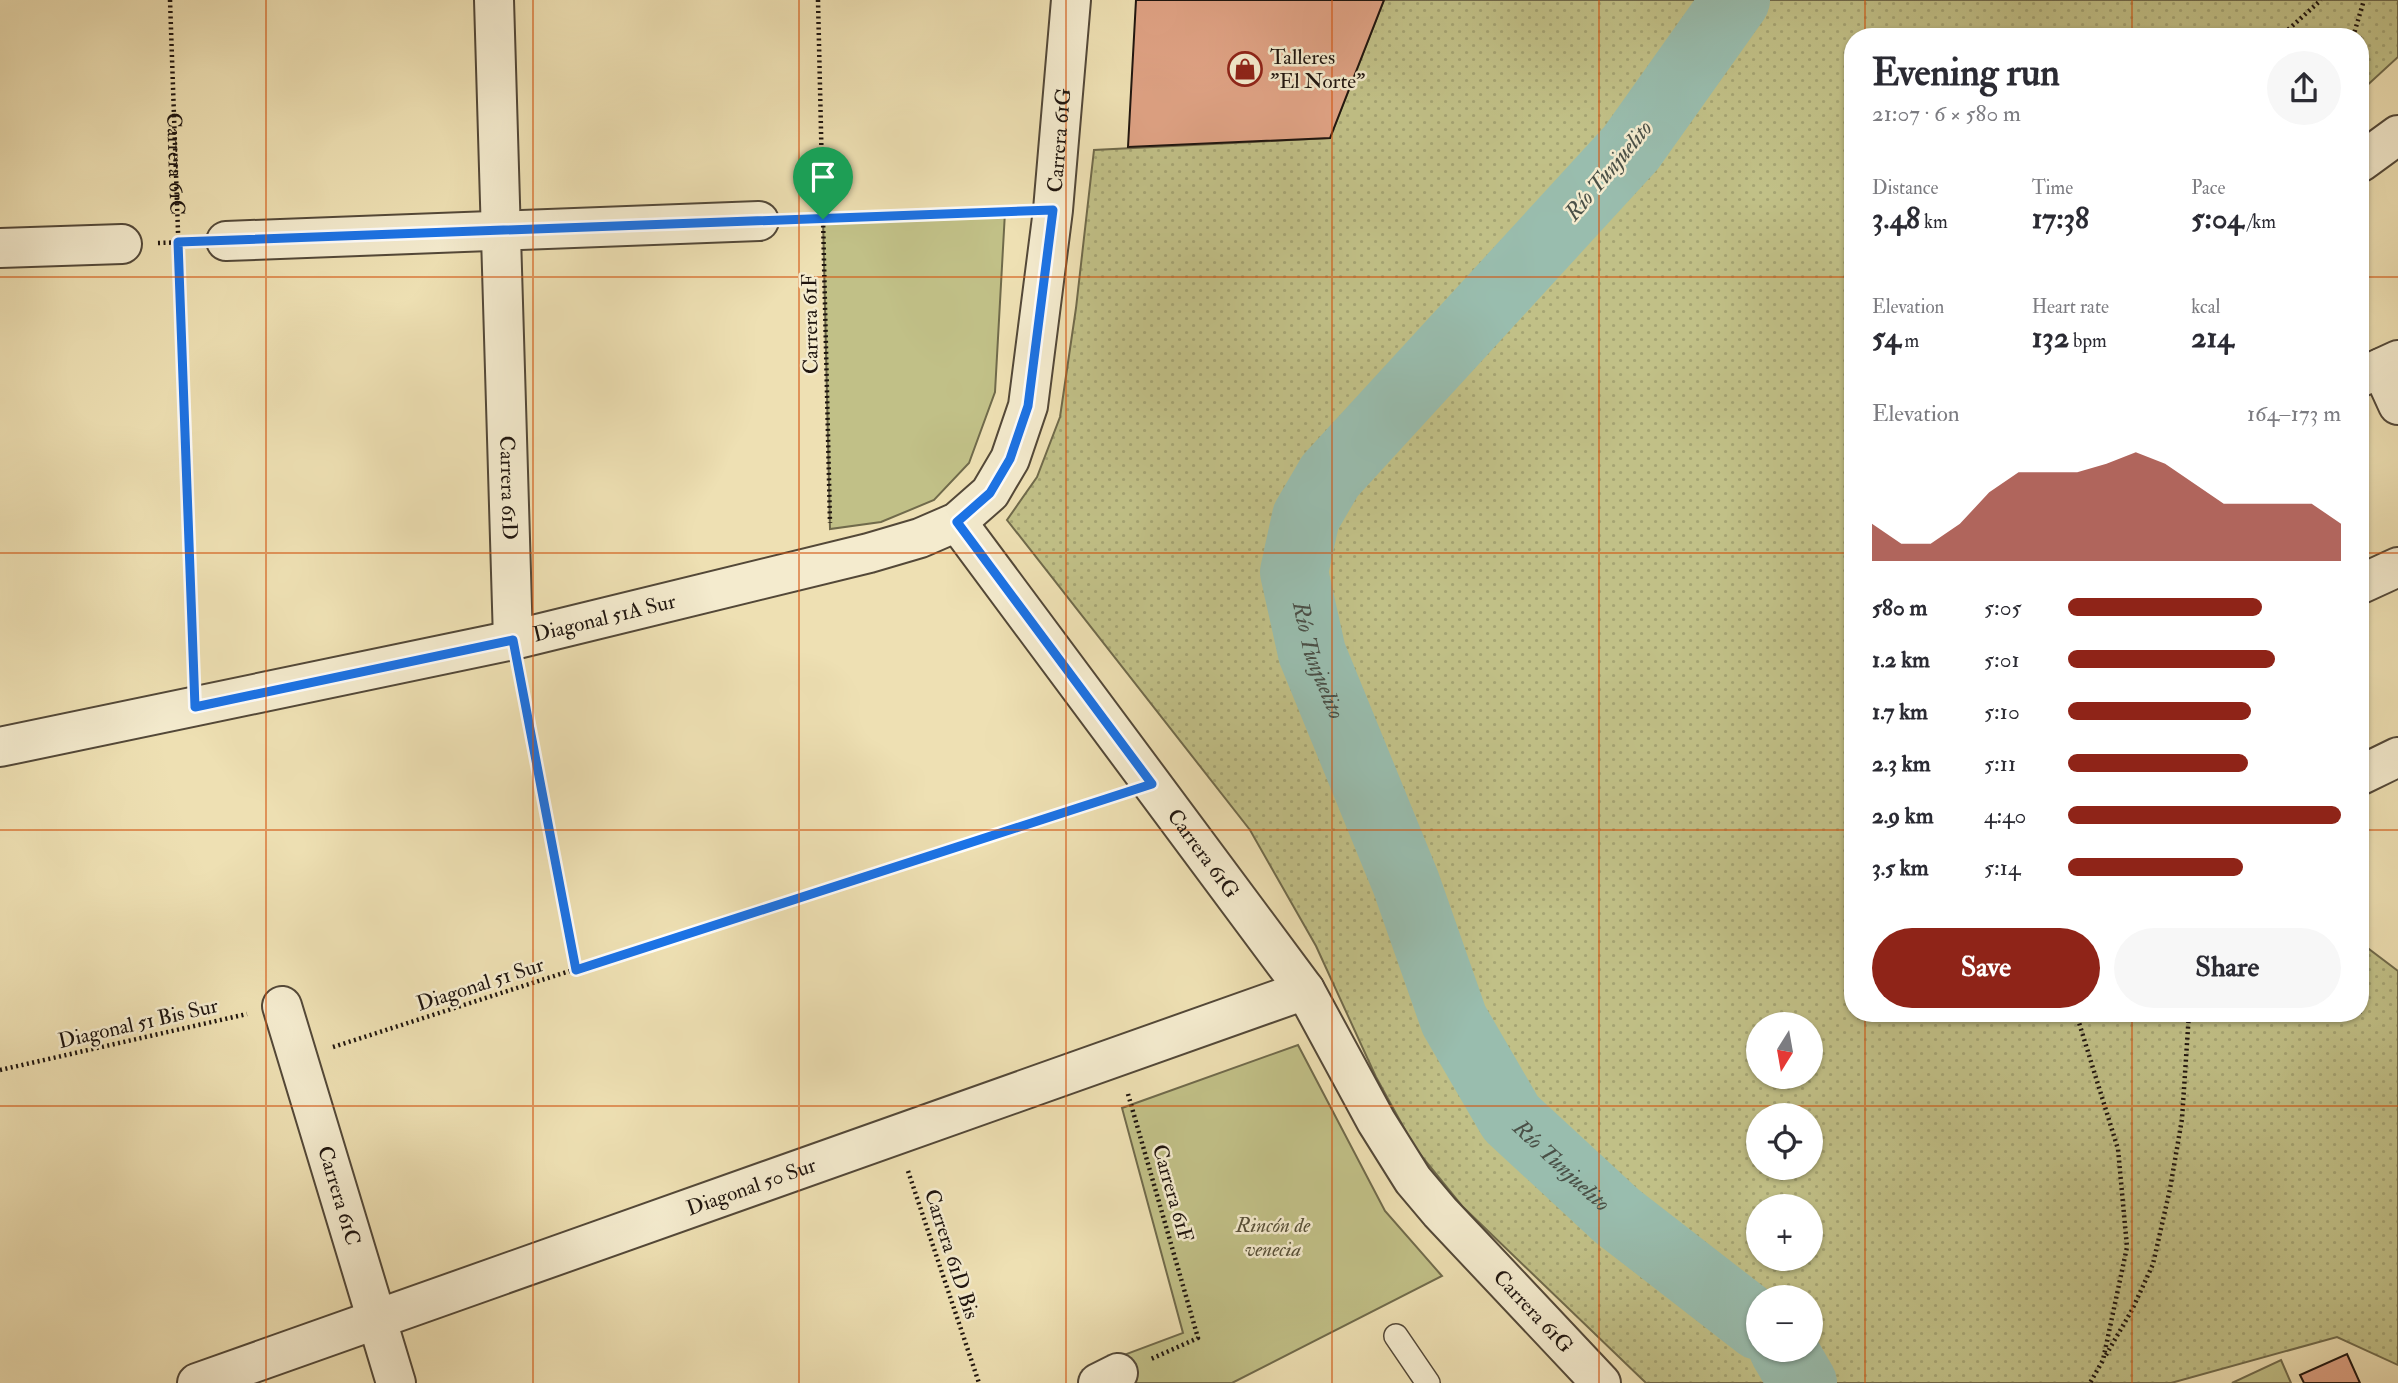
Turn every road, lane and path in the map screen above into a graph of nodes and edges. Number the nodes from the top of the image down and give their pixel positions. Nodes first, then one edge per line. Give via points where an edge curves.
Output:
1 (170, 0) edge
2 (494, 0) edge
3 (818, 0) edge
4 (1071, 0) edge
5 (2321, 0) edge
6 (2364, 0) edge
7 (2290, 28) edge
8 (2356, 28) edge
9 (2398, 135) edge
10 (2369, 156) edge
11 (1053, 210) junction
12 (823, 219) junction
13 (759, 221) joint
14 (501, 230) junction
15 (226, 241) joint
16 (178, 242) junction
17 (122, 244) joint
18 (0, 248) edge
19 (2380, 368) edge
20 (2398, 405) edge
21 (957, 522) junction
22 (831, 562) junction
23 (2398, 567) edge
24 (2369, 580) edge
25 (513, 640) junction
26 (195, 707) junction
27 (0, 747) edge
28 (2398, 757) edge
29 (2369, 771) edge
30 (1152, 784) junction
31 (576, 970) junction
32 (1305, 990) junction
33 (282, 1006) joint
34 (2079, 1022) edge
35 (2188, 1022) edge
36 (1117, 1057) junction
37 (298, 1058) junction
38 (0, 1070) edge
39 (896, 1135) junction
40 (376, 1319) junction
41 (1396, 1336) dead end
42 (2103, 1360) junction
43 (1108, 1378) edge
44 (197, 1383) edge
45 (396, 1383) edge
46 (979, 1383) edge
47 (1428, 1383) edge
48 (1601, 1383) edge
49 (2090, 1383) edge

1 - 16 path, Carrera 61C
2 - 14 street, Carrera 61D
3 - 12 path, Carrera 61F
4 - 11 street, Carrera 61G
5 - 7 path
6 - 8 path
9 - 10 street
11 - 12 path
11 - 21 street, Carrera 61G via 1028,406 1010,459 990,493
12 - 13 path
12 - 22 path, Carrera 61F
13 - 14 street
14 - 15 street
14 - 25 street, Carrera 61D
15 - 16 path
16 - 17 path
16 - 26 path, Carrera 61C
17 - 18 street
19 - 20 street
21 - 22 street, Diagonal 51A Sur via 920,538
21 - 30 street, Carrera 61G
22 - 25 street, Diagonal 51A Sur
23 - 24 street
25 - 26 street, Diagonal 51A Sur
25 - 31 path
26 - 27 street, Diagonal 51A Sur
28 - 29 street
30 - 31 path, Diagonal 51 Sur
30 - 32 street, Carrera 61G
31 - 37 path, Diagonal 51 Sur
32 - 36 street, Diagonal 50 Sur
32 - 48 street, Carrera 61G via 1413,1180
33 - 37 street, Carrera 61C
33 - 38 path, Diagonal 51 Bis Sur
34 - 42 path via 2118,1149 2127,1247
35 - 42 path via 2182,1119 2153,1264
36 - 39 street, Diagonal 50 Sur
36 - 43 path, Carrera 61F via 1198,1338
37 - 40 street, Carrera 61C
39 - 40 street, Diagonal 50 Sur
39 - 46 path, Carrera 61D Bis
40 - 44 street, Diagonal 50 Sur
40 - 45 street, Carrera 61C
41 - 47 lane
42 - 49 path

